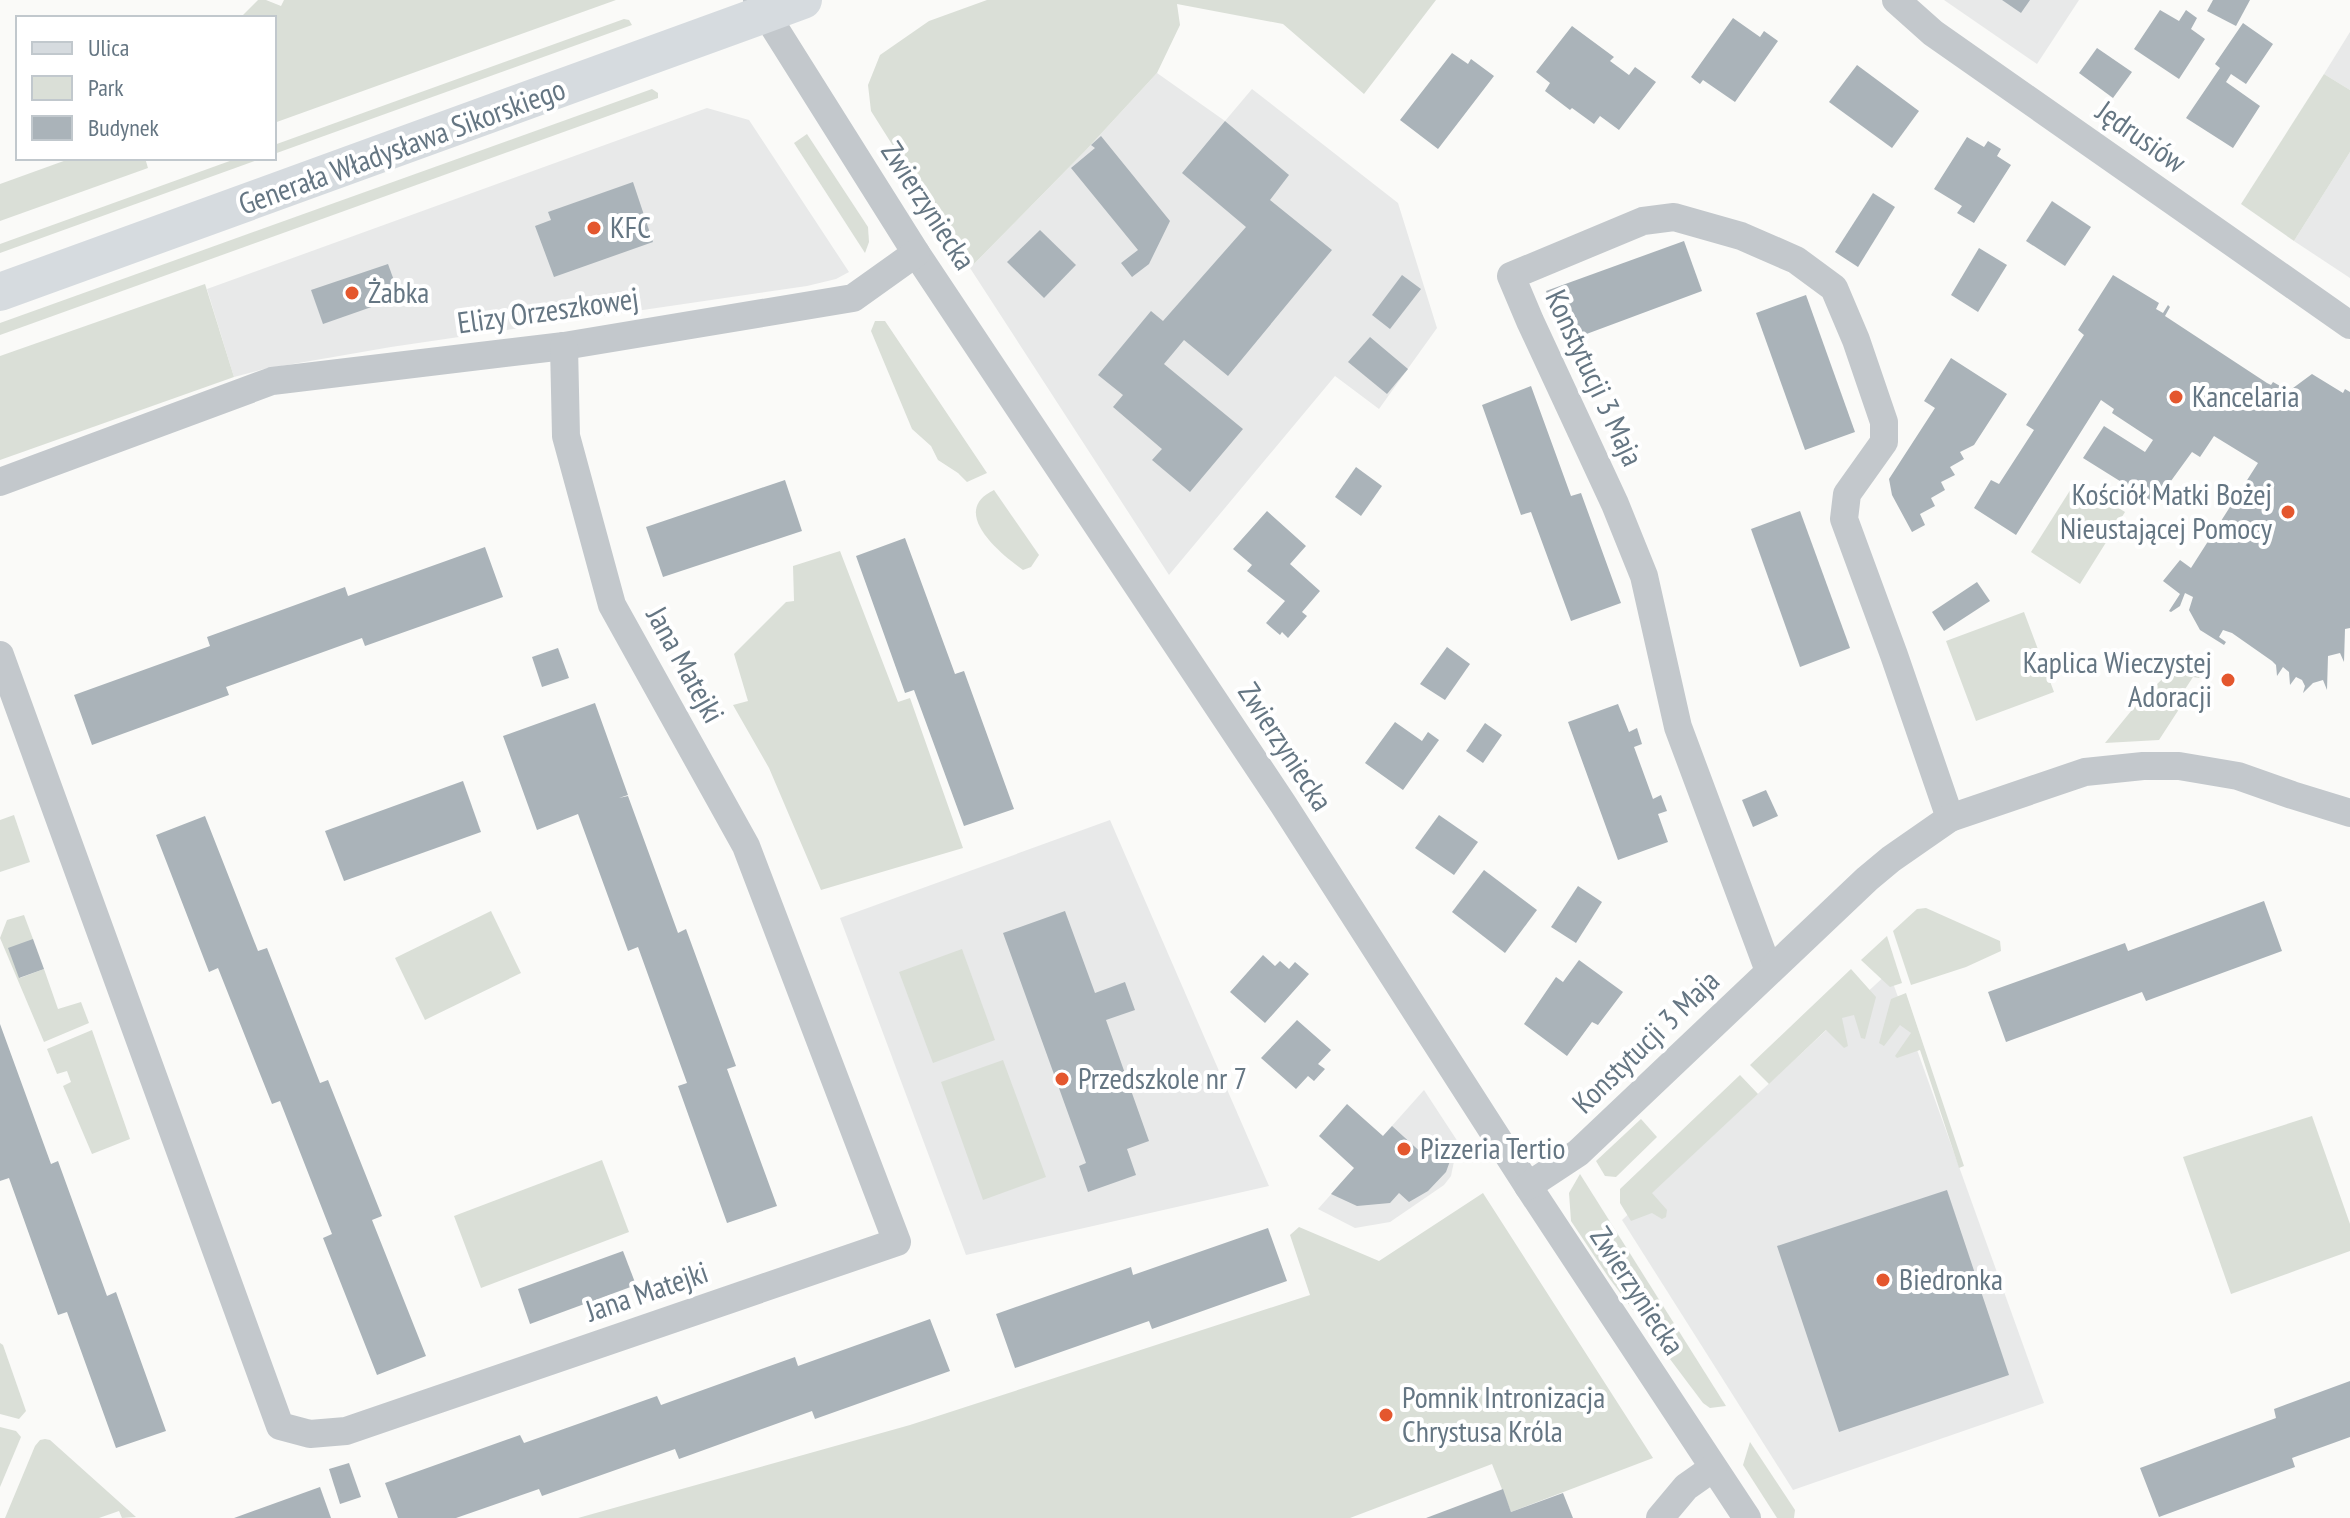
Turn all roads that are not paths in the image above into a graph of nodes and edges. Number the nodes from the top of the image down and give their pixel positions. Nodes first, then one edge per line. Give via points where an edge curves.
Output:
1 (803, 0) edge
2 (1896, 0) edge
3 (762, 7) edge
4 (916, 253) junction
5 (0, 292) edge
6 (2350, 325) edge
7 (564, 346) junction
8 (0, 482) edge
9 (0, 655) edge
10 (2350, 813) edge
11 (1950, 818) junction
12 (1769, 971) junction
13 (1528, 1186) junction
14 (1713, 1468) junction
15 (1660, 1518) edge
16 (1747, 1518) edge

1 - 3 street, Generała Władysława Sikorskiego
2 - 6 street, Jędrusiów via 1933,33
3 - 4 street, Zwierzyniecka
3 - 5 street, Generała Władysława Sikorskiego
4 - 7 street, Elizy Orzeszkowej via 853,298
4 - 13 street, Zwierzyniecka via 1283,804
7 - 8 street, Elizy Orzeszkowej via 272,381
7 - 9 street, Jana Matejki via 566,436 612,605 746,846 897,1242 346,1431 310,1434 280,1426
10 - 11 street, Konstytucji 3 Maja via 2238,776 2155,766 2085,772
11 - 12 street, Konstytucji 3 Maja via 1891,859
11 - 12 street, Konstytucji 3 Maja via 1844,519 1847,494 1884,442 1884,422 1834,288 1796,260 1741,236 1674,217 1643,221 1511,276 1644,576 1678,727
12 - 13 street, Konstytucji 3 Maja via 1578,1153
13 - 14 street, Zwierzyniecka
14 - 15 street via 1686,1487
14 - 16 street, Zwierzyniecka

